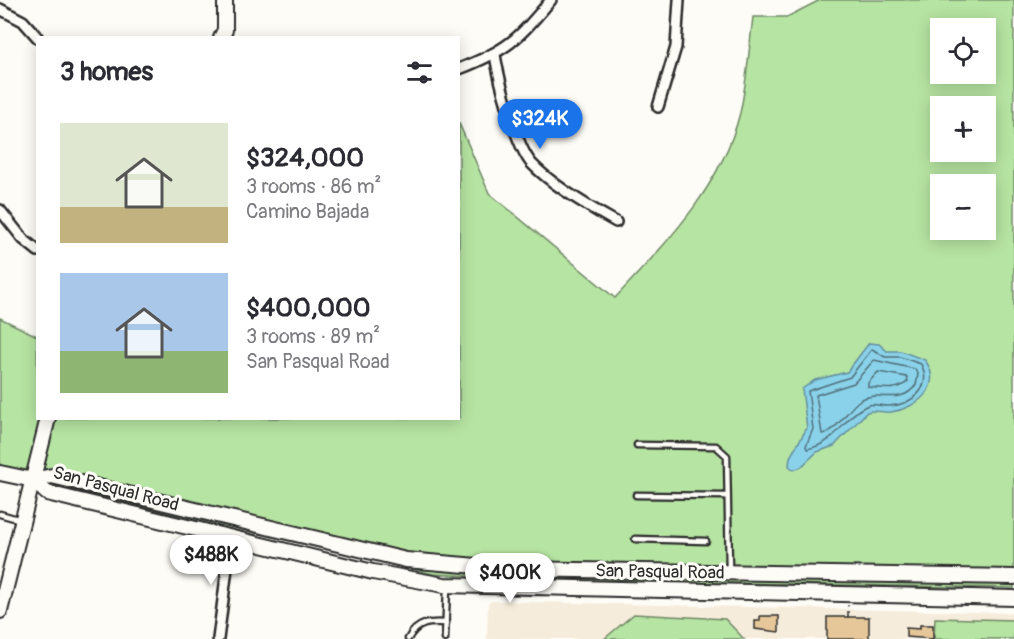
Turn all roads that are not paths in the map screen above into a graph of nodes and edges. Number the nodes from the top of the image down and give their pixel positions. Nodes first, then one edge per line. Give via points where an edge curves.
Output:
1 (225, 0) edge
2 (551, 0) edge
3 (679, 0) edge
4 (0, 9) edge
5 (36, 36) edge
6 (222, 36) edge
7 (495, 55) junction
8 (460, 69) edge
9 (658, 107) dead end
10 (0, 210) edge
11 (615, 222) dead end
12 (36, 249) edge
13 (48, 420) edge
14 (637, 445) dead end
15 (0, 473) edge
16 (33, 480) junction
17 (636, 495) dead end
18 (726, 496) junction
19 (0, 514) edge
20 (24, 521) junction
21 (231, 537) junction
22 (635, 540) dead end
23 (706, 541) dead end
24 (729, 573) junction
25 (1014, 577) edge
26 (447, 585) junction
27 (729, 591) junction
28 (1014, 598) edge
29 (1, 607) edge
30 (446, 623) junction
31 (218, 639) edge
32 (408, 639) edge
33 (445, 639) edge

1 - 6 main road
2 - 7 street via 518,38
3 - 9 street via 676,47
4 - 5 street via 23,21
7 - 8 street
7 - 11 street via 517,134 531,163 587,206
10 - 12 street
13 - 16 main road
14 - 18 lane via 716,446 727,456
15 - 16 main road, San Pasqual Road
16 - 20 main road
16 - 21 main road, San Pasqual Road via 47,493
16 - 24 main road, San Pasqual Road via 52,476 436,564
17 - 18 lane
18 - 24 lane via 730,508
19 - 20 lane
20 - 29 main road
21 - 26 main road, San Pasqual Road via 373,572
21 - 31 street
22 - 23 lane
24 - 25 main road, San Pasqual Road
24 - 27 street
26 - 27 main road, San Pasqual Road
26 - 30 lane
27 - 28 main road, San Pasqual Road
30 - 32 lane via 426,622
30 - 33 lane

